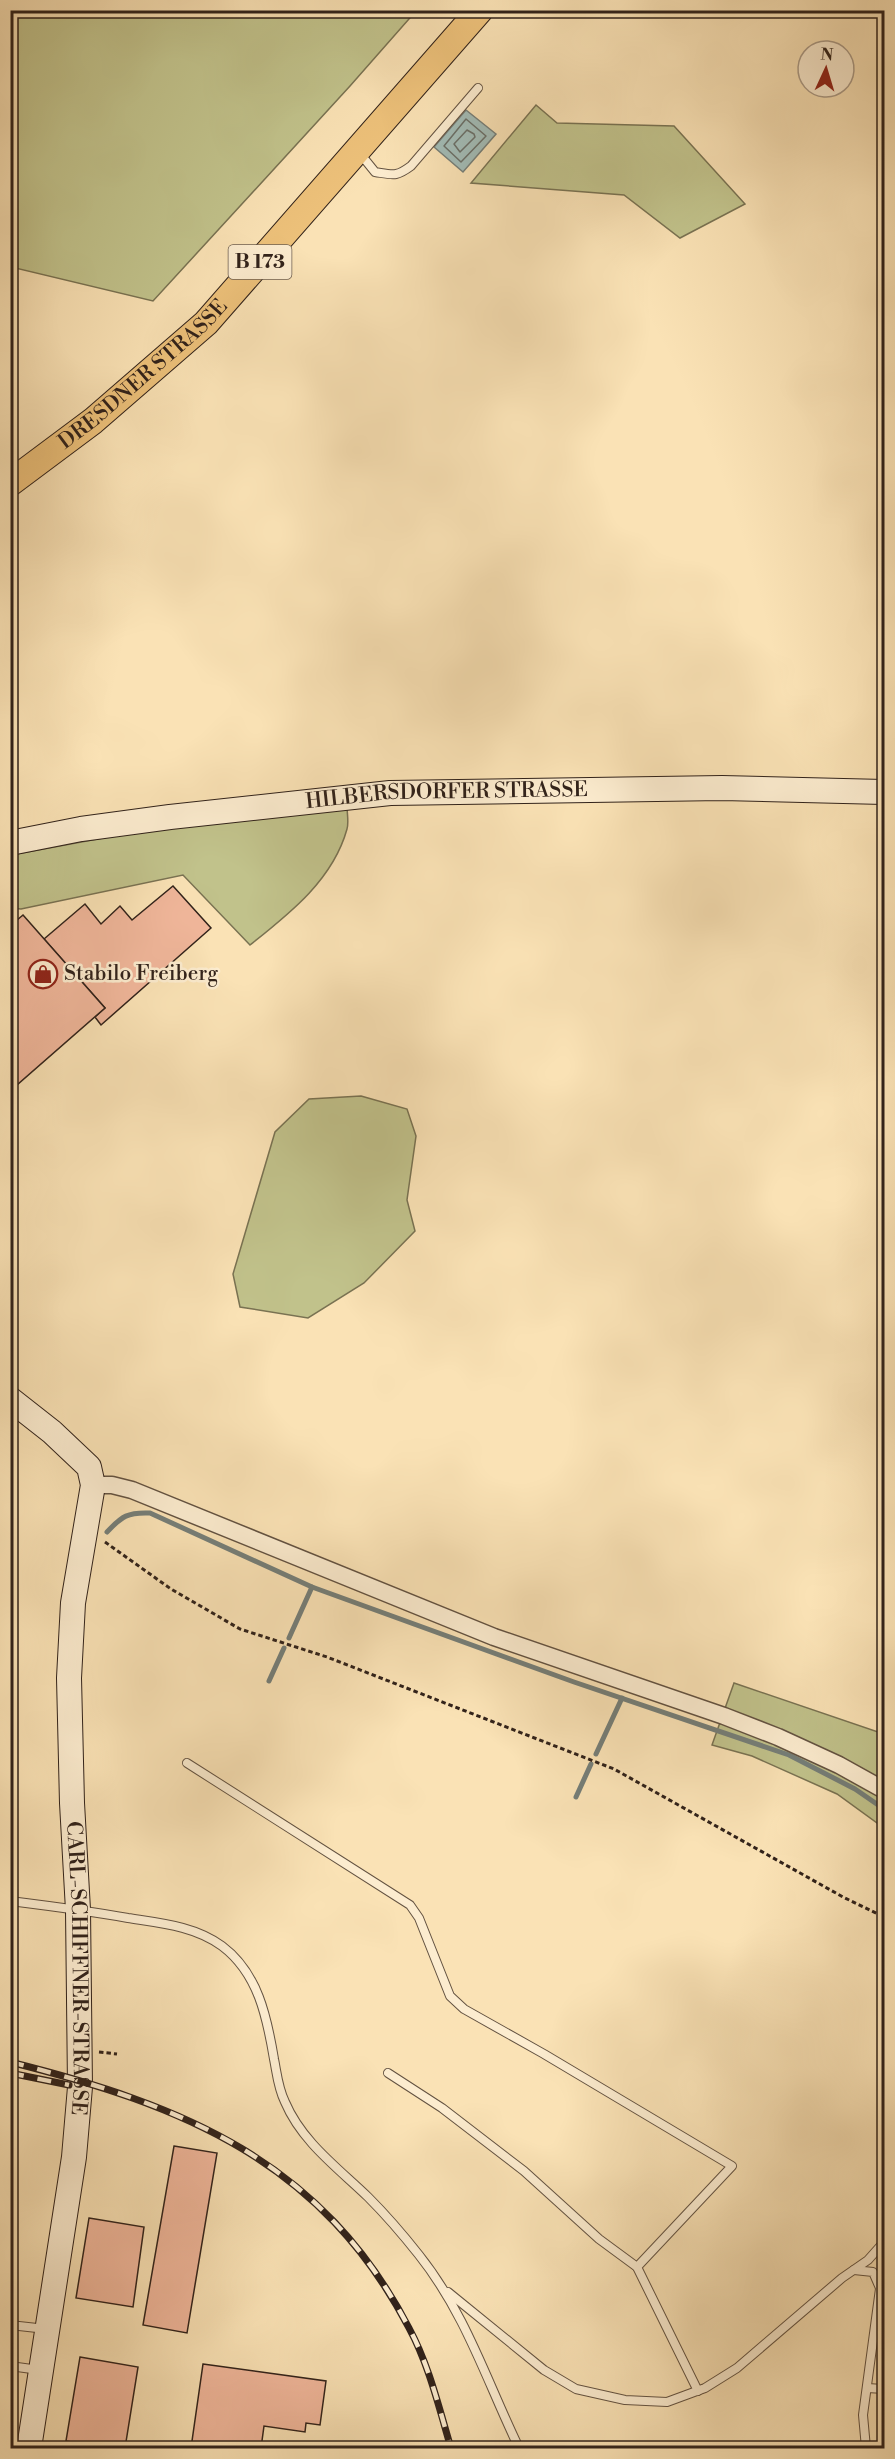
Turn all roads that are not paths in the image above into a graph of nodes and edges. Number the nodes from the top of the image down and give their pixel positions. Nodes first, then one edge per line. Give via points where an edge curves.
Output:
1 (480, 10) edge
2 (478, 88) dead end
3 (358, 151) junction
4 (10, 483) edge
5 (885, 792) edge
6 (10, 843) edge
7 (10, 1399) edge
8 (93, 1485) junction
9 (187, 1762) dead end
10 (885, 1790) edge
11 (10, 1901) edge
12 (78, 1910) junction
13 (388, 2073) dead end
14 (885, 2242) edge
15 (885, 2259) edge
16 (637, 2267) junction
17 (854, 2270) junction
18 (880, 2288) junction
19 (446, 2290) junction
20 (10, 2325) edge
21 (47, 2330) junction
22 (10, 2366) edge
23 (42, 2370) junction
24 (867, 2388) junction
25 (885, 2389) edge
26 (698, 2391) junction
27 (30, 2448) edge
28 (519, 2448) edge
29 (866, 2448) edge

1 - 3 main road, DRESDNER STRASSE / B 173
2 - 3 lane via 400,174 375,172
3 - 4 main road, DRESDNER STRASSE / B 173 via 206,323 93,421
5 - 6 main road, HILBERSDORFER STRASSE via 722,788 390,793 170,817
7 - 8 main road via 89,1467
8 - 10 street via 132,1490 494,1637 724,1716 798,1746
8 - 12 main road, CARL-SCHIFFNER-STRASSE via 73,1603 69,1678
9 - 16 lane via 410,1905 419,1918 450,1996 464,2009 732,2166
11 - 12 lane
12 - 19 lane via 182,1928 204,1934 224,1947 256,1989 266,2015 280,2092 290,2113 325,2158 377,2207
12 - 21 main road, CARL-SCHIFFNER-STRASSE via 80,2087 74,2157
13 - 16 lane via 442,2108 524,2171 599,2239
14 - 17 lane
15 - 18 lane
16 - 26 lane
17 - 18 lane via 873,2272
17 - 26 lane via 737,2368
18 - 24 lane
19 - 26 lane via 544,2370 576,2389 625,2400 668,2402
19 - 28 lane
20 - 21 lane
21 - 23 main road, CARL-SCHIFFNER-STRASSE
22 - 23 lane
23 - 27 main road, CARL-SCHIFFNER-STRASSE
24 - 25 lane
24 - 29 lane via 862,2415

